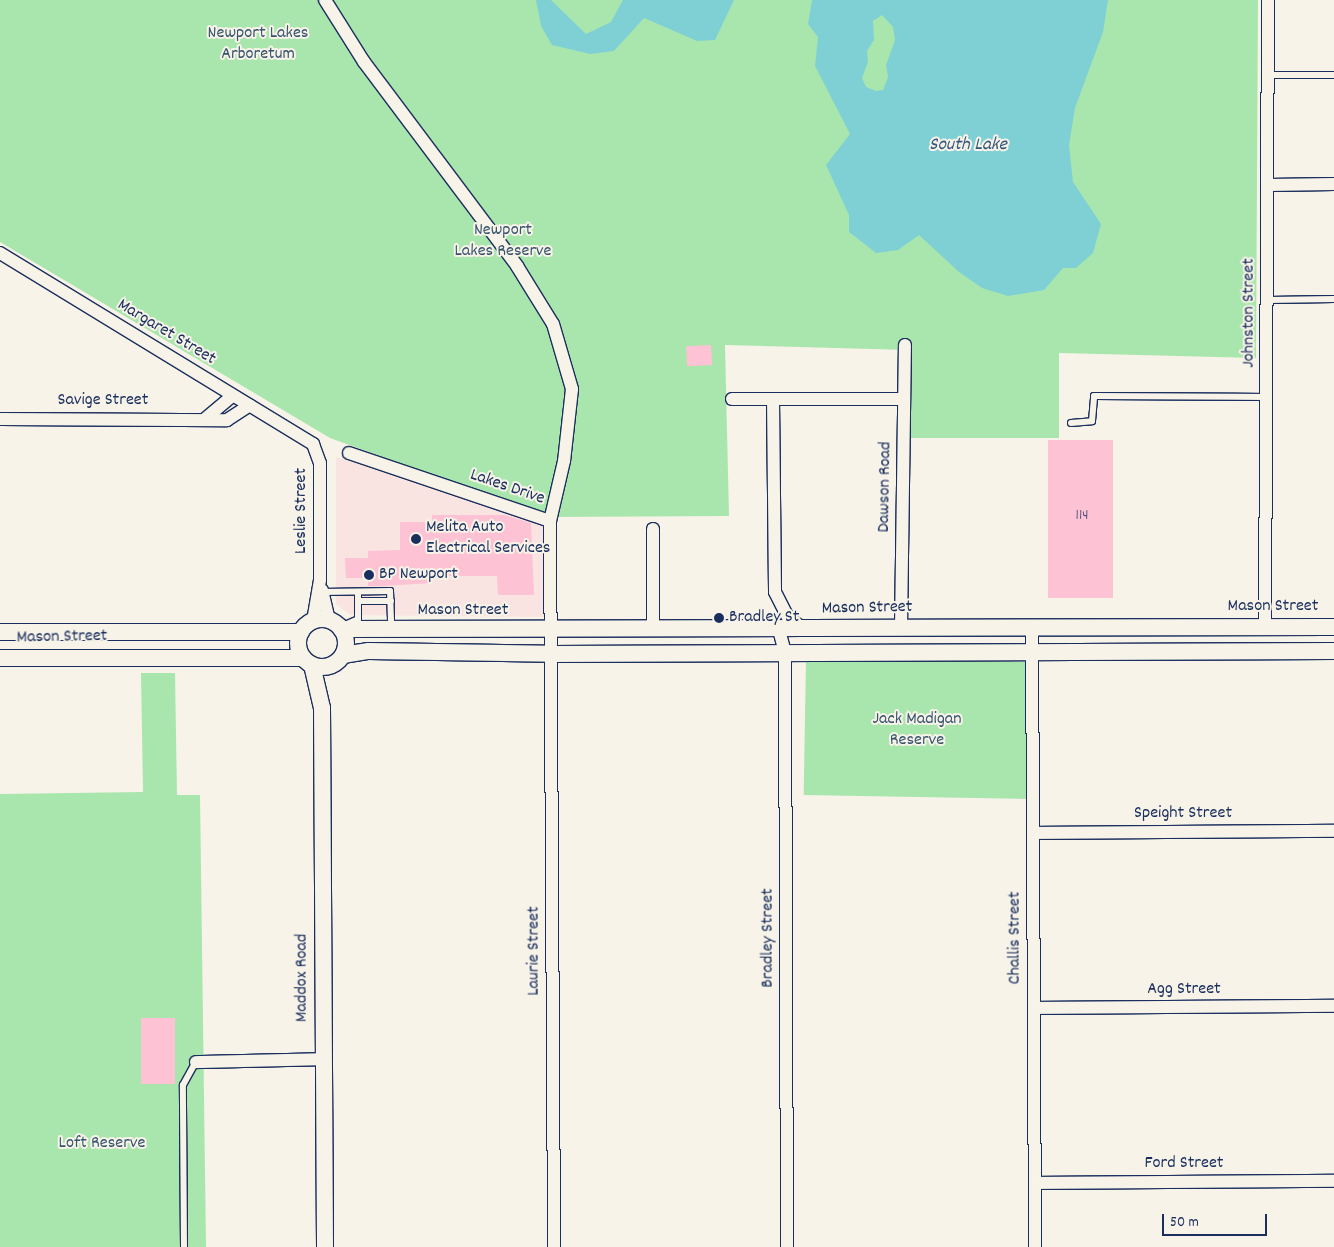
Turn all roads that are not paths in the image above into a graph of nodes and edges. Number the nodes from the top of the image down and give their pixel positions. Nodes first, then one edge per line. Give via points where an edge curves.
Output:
1 (325, 0) edge
2 (1268, 0) edge
3 (1269, 75) junction
4 (1334, 75) edge
5 (1334, 184) edge
6 (1268, 185) junction
7 (0, 253) edge
8 (1334, 299) edge
9 (1268, 300) junction
10 (904, 345) dead end
11 (233, 395) junction
12 (1267, 397) junction
13 (732, 399) dead end
14 (773, 399) junction
15 (904, 399) junction
16 (250, 405) junction
17 (206, 418) junction
18 (0, 419) edge
19 (1071, 423) dead end
20 (313, 444) joint
21 (349, 453) dead end
22 (550, 521) junction
23 (653, 529) dead end
24 (320, 588) junction
25 (358, 592) junction
26 (358, 601) junction
27 (391, 601) junction
28 (325, 626) junction
29 (1265, 627) junction
30 (1334, 627) edge
31 (901, 628) junction
32 (1032, 629) junction
33 (552, 630) junction
34 (653, 630) junction
35 (780, 630) junction
36 (807, 630) junction
37 (391, 631) junction
38 (0, 632) edge
39 (1334, 651) edge
40 (1032, 652) junction
41 (785, 653) junction
42 (551, 654) junction
43 (0, 658) edge
44 (338, 660) junction
45 (308, 661) junction
46 (322, 708) junction
47 (1334, 831) edge
48 (1033, 833) junction
49 (1334, 1006) edge
50 (1034, 1008) junction
51 (324, 1060) junction
52 (196, 1062) joint
53 (1334, 1181) edge
54 (1035, 1183) junction
55 (184, 1247) edge
56 (325, 1247) edge
57 (554, 1247) edge
58 (787, 1247) edge
59 (1035, 1247) edge

1 - 22 street via 364,62 517,266 553,324 572,388 564,461
2 - 3 street, Johnston Street
3 - 4 lane
3 - 6 street, Johnston Street
5 - 6 street
6 - 9 street, Johnston Street
7 - 11 street, Margaret Street
8 - 9 lane
9 - 12 street, Johnston Street
10 - 15 street, Dawson Road
11 - 16 street, Margaret Street
11 - 17 street
12 - 19 lane via 1094,396 1092,421
12 - 29 street, Johnston Street
13 - 14 street
14 - 15 street
14 - 36 street via 775,592 789,619
15 - 31 street, Dawson Road
16 - 17 street, Savige Street via 226,420
16 - 20 street, Margaret Street
17 - 18 street, Savige Street
20 - 24 street, Leslie Street via 320,463
21 - 22 street, Lakes Drive
22 - 33 street, Lakes Drive
23 - 34 street
24 - 25 lane
24 - 28 street, Leslie Street
25 - 26 lane
25 - 27 lane via 390,591
26 - 27 lane
26 - 28 lane via 358,619
27 - 37 lane
28 - 37 street, Mason Street
28 - 38 street, Mason Street
28 - 44 street, Maddox Road via 346,642
28 - 45 street, Maddox Road via 298,646
29 - 30 street, Mason Street
29 - 32 street, Mason Street
31 - 32 street, Mason Street
31 - 36 street, Mason Street
32 - 40 street, Challis Street
33 - 34 street, Mason Street
33 - 37 street, Mason Street
33 - 42 street, Lakes Drive
34 - 35 street, Mason Street
35 - 36 street, Mason Street
35 - 41 street, Bradley Street
39 - 40 street
40 - 41 street
40 - 48 street, Challis Street
41 - 42 street
41 - 58 street, Bradley Street
42 - 44 street via 370,651
42 - 57 street, Laurie Street
43 - 45 street, Mason Street
44 - 45 street, Mason Street
44 - 46 street, Maddox Road
45 - 46 street, Maddox Road
46 - 51 street, Maddox Road
47 - 48 street, Speight Street
48 - 50 street, Challis Street
49 - 50 street, Agg Street
50 - 54 street, Challis Street
51 - 52 street
51 - 56 street, Maddox Road
52 - 55 lane via 183,1084
53 - 54 street, Ford Street
54 - 59 street, Challis Street

